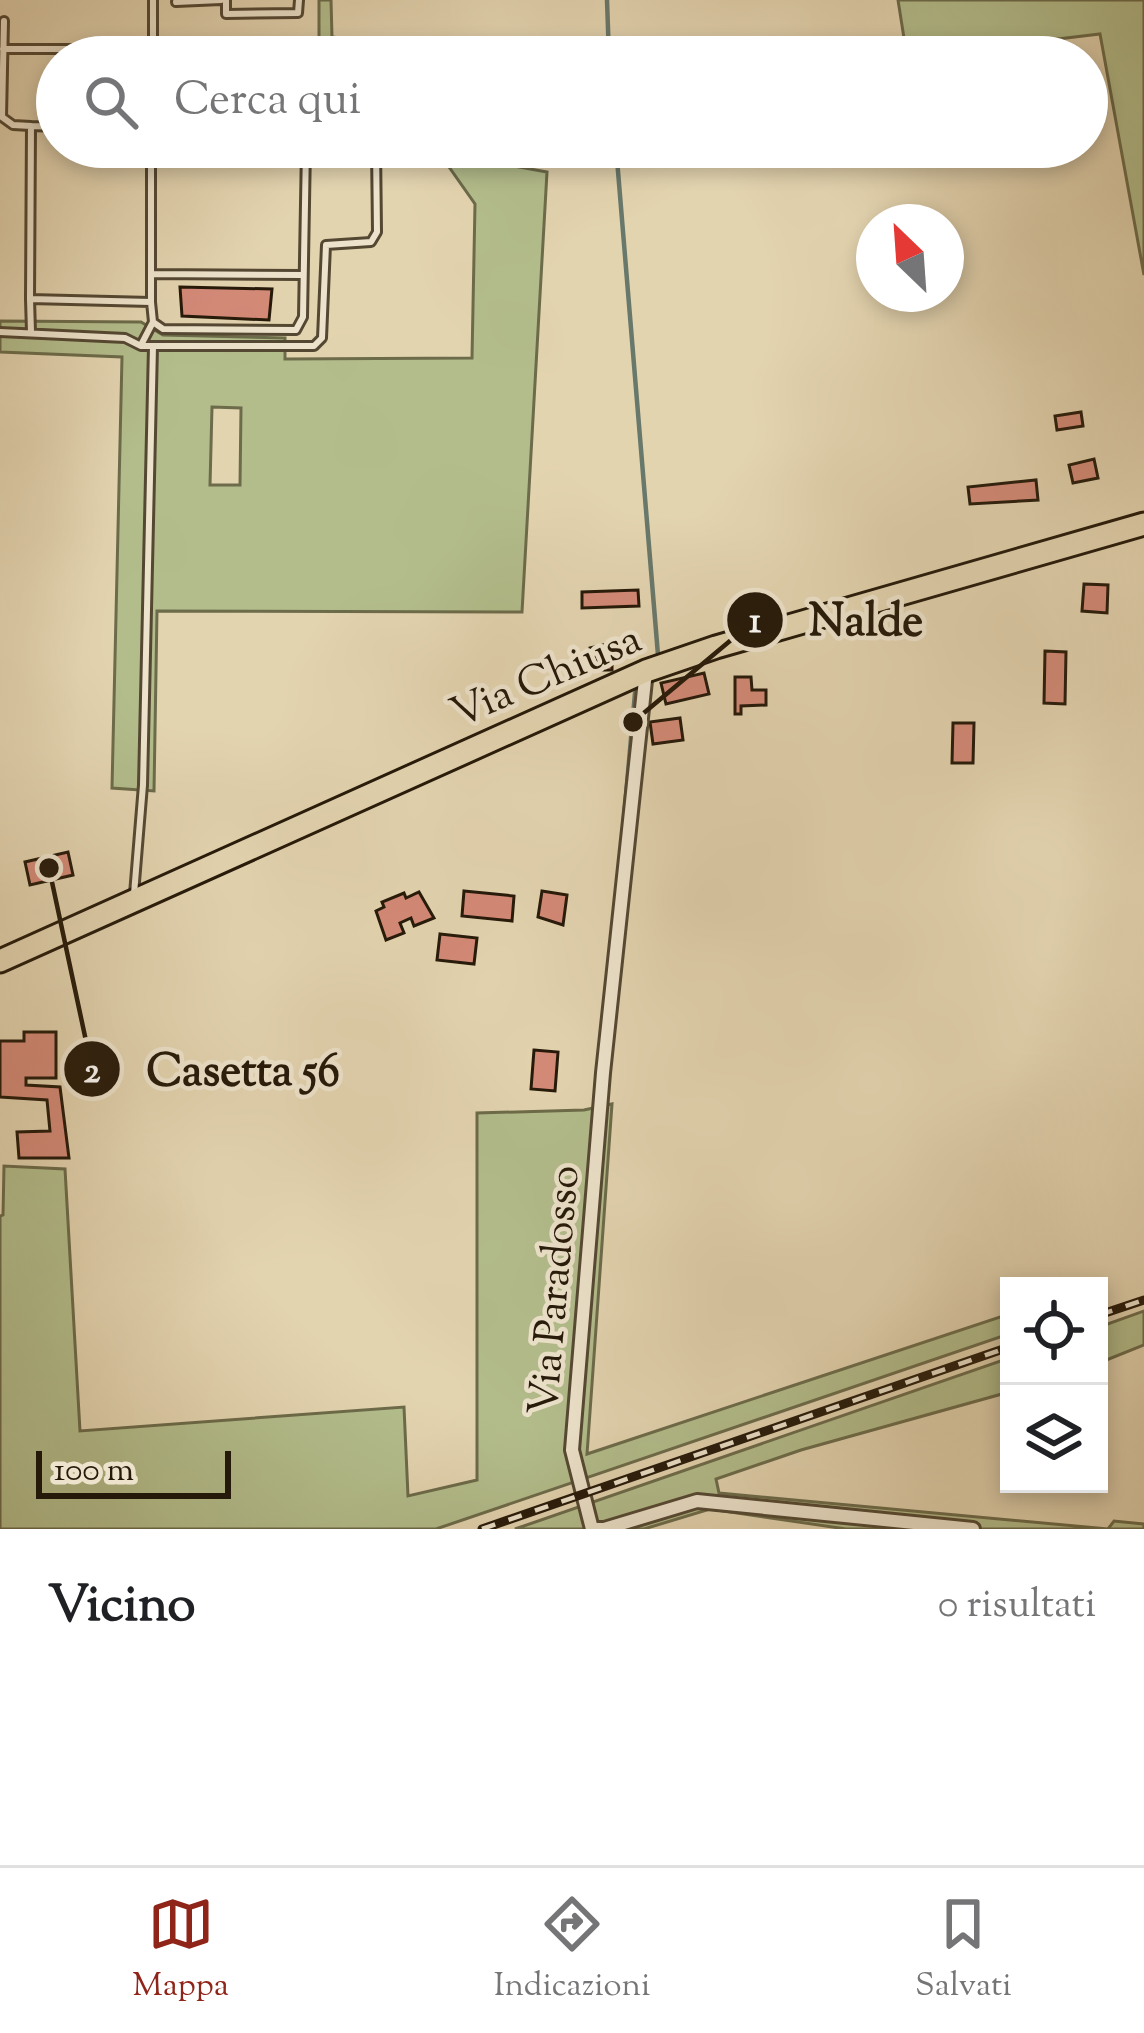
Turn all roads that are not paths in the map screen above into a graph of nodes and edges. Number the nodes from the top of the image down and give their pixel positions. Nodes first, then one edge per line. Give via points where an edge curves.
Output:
1 (153, 0) edge
2 (224, 0) edge
3 (299, 0) edge
4 (176, 2) edge
5 (4, 21) dead end
6 (153, 36) edge
7 (3, 49) edge
8 (36, 50) edge
9 (32, 126) junction
10 (36, 126) edge
11 (151, 168) edge
12 (306, 168) edge
13 (376, 168) edge
14 (151, 274) junction
15 (303, 275) junction
16 (30, 299) junction
17 (152, 302) junction
18 (153, 322) junction
19 (0, 332) edge
20 (31, 333) junction
21 (141, 346) junction
22 (153, 346) junction
23 (1144, 524) edge
24 (646, 670) junction
25 (134, 901) junction
26 (0, 961) edge
27 (973, 1529) edge

1 - 6 lane
2 - 3 lane via 226,14 298,13
2 - 4 lane
5 - 7 lane
7 - 8 lane
7 - 9 lane via 2,117
9 - 10 lane
9 - 16 lane
11 - 14 lane
12 - 15 lane
13 - 22 lane via 377,232 370,242 326,245 322,338 314,346
14 - 15 lane
14 - 17 lane
15 - 18 lane via 296,330 163,329
16 - 17 lane
16 - 20 lane
17 - 18 lane
18 - 21 lane
19 - 20 lane
20 - 21 lane via 125,338
21 - 22 lane
22 - 25 lane
23 - 24 main road, Via Chiusa
24 - 25 main road, Via Chiusa
24 - 27 street, Via Paradosso via 572,1450 592,1528 697,1501
25 - 26 main road, Via Chiusa

